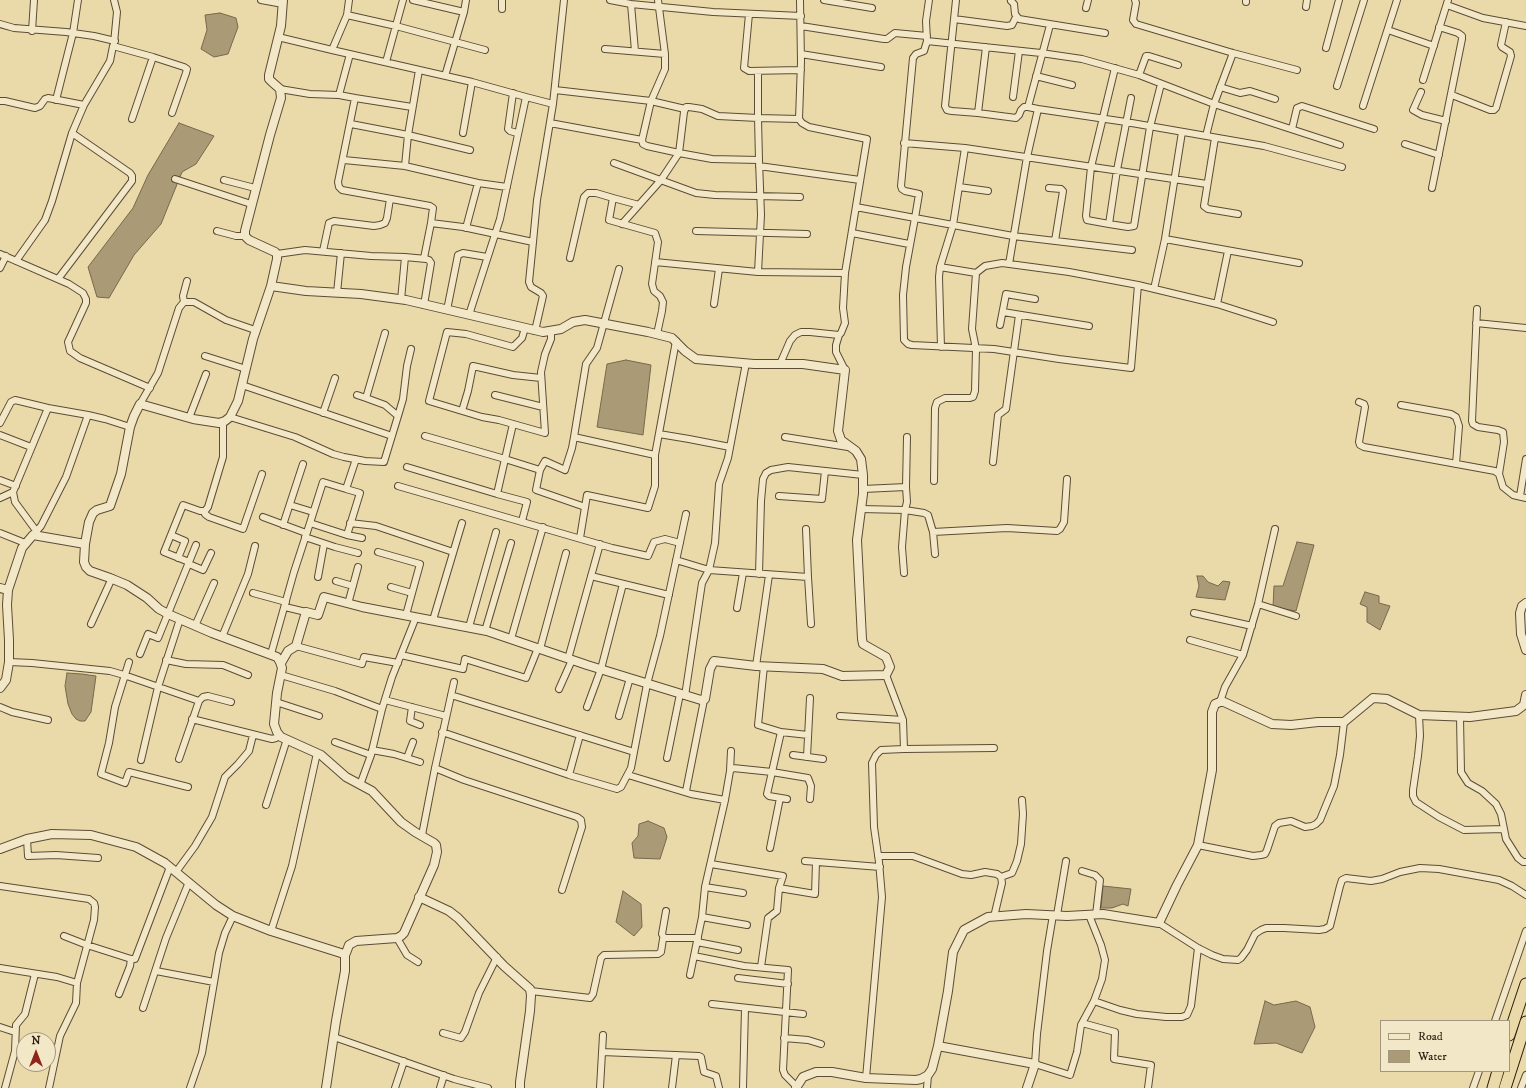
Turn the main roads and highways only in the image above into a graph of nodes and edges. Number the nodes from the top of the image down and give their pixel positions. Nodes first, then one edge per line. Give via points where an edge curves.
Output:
1 (1526, 984) edge
2 (1526, 1022) edge
3 (1510, 1032) edge
4 (1498, 1072) edge
5 (1493, 1088) edge
6 (1505, 1088) edge

1 - 3 highway
2 - 6 highway
4 - 5 highway

